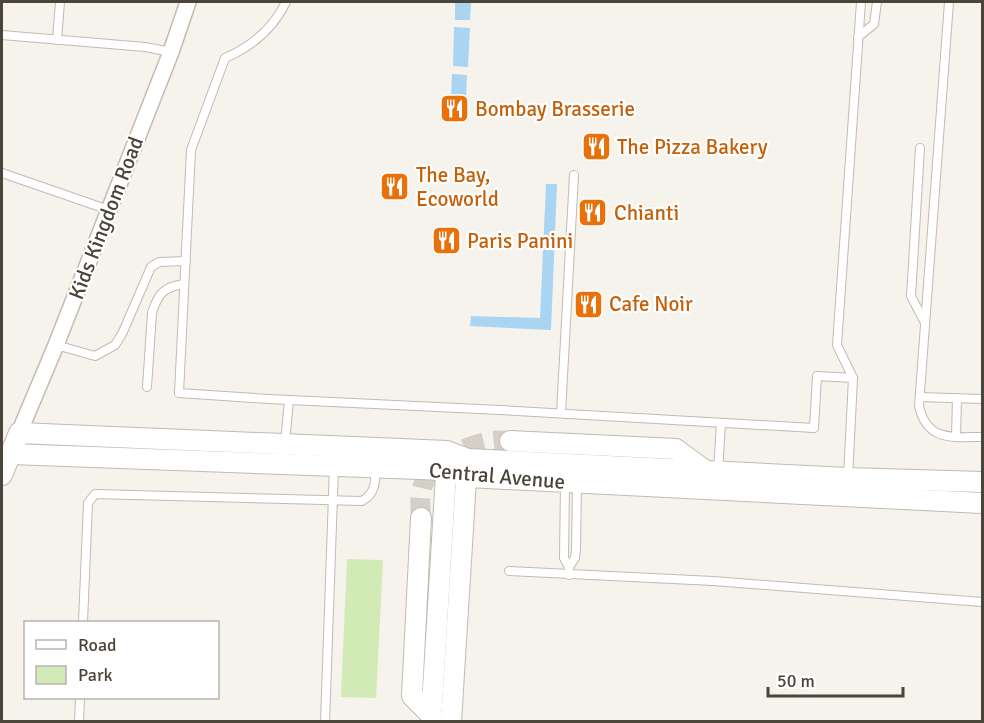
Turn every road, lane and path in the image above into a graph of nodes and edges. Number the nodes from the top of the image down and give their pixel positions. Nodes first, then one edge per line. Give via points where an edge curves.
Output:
1 (60, 2) edge
2 (188, 2) edge
3 (286, 2) edge
4 (861, 2) edge
5 (878, 2) edge
6 (949, 2) edge
7 (2, 34) edge
8 (858, 37) junction
9 (57, 39) junction
10 (171, 52) junction
11 (920, 148) dead end
12 (2, 173) edge
13 (574, 175) dead end
14 (109, 210) junction
15 (186, 261) junction
16 (184, 284) junction
17 (924, 322) junction
18 (56, 345) junction
19 (854, 378) junction
20 (147, 387) dead end
21 (920, 397) junction
22 (957, 398) junction
23 (982, 399) edge
24 (289, 400) junction
25 (561, 413) junction
26 (722, 423) junction
27 (19, 433) junction
28 (956, 436) junction
29 (982, 437) edge
30 (510, 441) tunnel mouth
31 (285, 443) junction
32 (11, 454) junction
33 (447, 461) junction
34 (285, 464) junction
35 (335, 466) junction
36 (375, 467) junction
37 (467, 468) junction
38 (712, 472) junction
39 (2, 476) edge
40 (848, 478) junction
41 (571, 482) junction
42 (982, 482) edge
43 (332, 500) junction
44 (982, 503) edge
45 (421, 518) tunnel mouth
46 (569, 571) junction
47 (509, 572) dead end
48 (982, 602) edge
49 (83, 621) edge
50 (80, 699) edge
51 (432, 719) edge
52 (79, 722) edge
53 (325, 722) edge
54 (452, 722) edge

1 - 9 lane
2 - 10 street, Kids Kingdom Road
3 - 15 lane via 264,34 225,58 191,150
4 - 8 lane
5 - 8 lane via 874,24
6 - 17 lane
7 - 9 lane
8 - 19 lane via 837,345
9 - 10 lane
10 - 14 street, Kids Kingdom Road
11 - 17 lane via 911,296
12 - 14 lane
13 - 25 lane
14 - 18 street, Kids Kingdom Road
15 - 16 lane
15 - 18 lane via 159,262 151,267 115,345 95,356
16 - 20 lane via 170,286 155,304
16 - 24 lane via 179,393
17 - 21 lane
18 - 27 street, Kids Kingdom Road
19 - 26 lane via 818,376 814,428
19 - 40 lane
21 - 22 lane
21 - 28 lane via 925,423 937,434
22 - 23 lane
22 - 28 lane
24 - 25 lane
24 - 31 lane
25 - 26 lane
26 - 38 lane
27 - 31 street, Central Avenue
27 - 32 street
28 - 29 lane
30 - 38 street via 676,449
31 - 33 street, Central Avenue
31 - 34 lane
32 - 34 street, Central Avenue
32 - 39 street
33 - 36 street, Central Avenue
33 - 37 street, Central Avenue
33 - 51 street
34 - 35 street, Central Avenue
35 - 36 street, Central Avenue
35 - 43 lane
36 - 43 lane via 369,497 362,501
37 - 38 street, Central Avenue
37 - 41 street, Central Avenue
37 - 54 street
38 - 40 street, Central Avenue
40 - 42 street, Central Avenue
41 - 44 street, Central Avenue
41 - 46 lane via 564,558
41 - 46 lane via 576,552
43 - 49 lane via 95,494 88,502
43 - 53 lane
45 - 51 street via 412,696
46 - 47 lane
46 - 48 lane
50 - 52 lane

